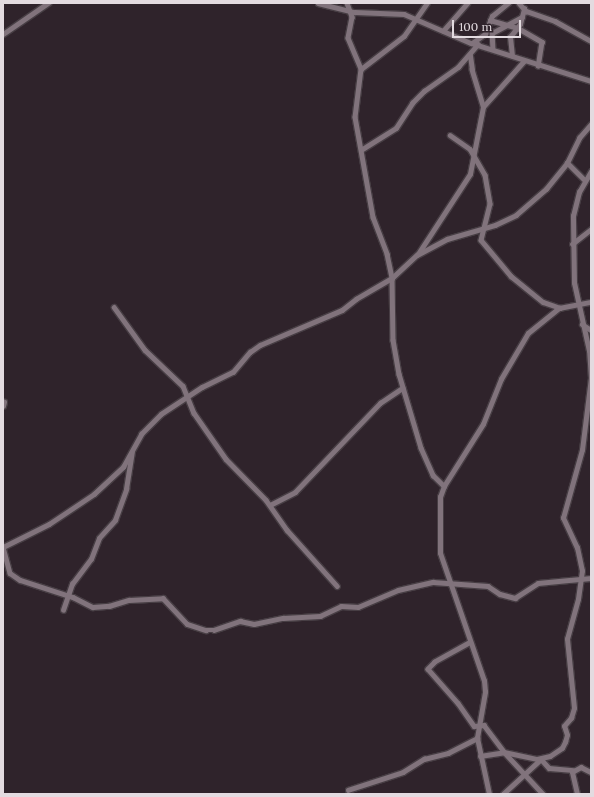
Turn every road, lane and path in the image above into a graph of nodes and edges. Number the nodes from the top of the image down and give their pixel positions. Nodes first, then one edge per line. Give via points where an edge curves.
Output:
1 (48, 3) edge
2 (318, 3) edge
3 (347, 3) edge
4 (427, 3) edge
5 (467, 3) edge
6 (508, 3) edge
7 (519, 3) edge
8 (524, 9) junction
9 (350, 11) junction
10 (530, 12) junction
11 (523, 17) junction
12 (417, 20) junction
13 (490, 20) junction
14 (490, 26) junction
15 (508, 26) junction
16 (518, 28) junction
17 (443, 31) junction
18 (492, 33) junction
19 (3, 34) edge
20 (591, 41) edge
21 (471, 43) junction
22 (478, 44) junction
23 (493, 48) junction
24 (470, 55) junction
25 (512, 56) junction
26 (524, 61) junction
27 (538, 66) junction
28 (360, 69) junction
29 (591, 81) edge
30 (483, 107) junction
31 (591, 124) edge
32 (450, 135) dead end
33 (361, 150) junction
34 (473, 154) junction
35 (567, 163) junction
36 (591, 171) edge
37 (584, 180) junction
38 (484, 229) junction
39 (591, 229) edge
40 (572, 244) junction
41 (417, 255) junction
42 (392, 278) junction
43 (591, 302) edge
44 (577, 304) junction
45 (114, 307) dead end
46 (560, 308) junction
47 (582, 324) junction
48 (591, 330) edge
49 (402, 388) junction
50 (188, 397) junction
51 (132, 448) junction
52 (444, 486) junction
53 (270, 505) junction
54 (3, 547) edge
55 (581, 578) junction
56 (591, 578) edge
57 (449, 584) junction
58 (337, 586) dead end
59 (68, 596) junction
60 (63, 610) dead end
61 (469, 643) junction
62 (479, 727) junction
63 (477, 738) junction
64 (504, 752) junction
65 (480, 756) junction
66 (541, 759) junction
67 (573, 770) junction
68 (591, 772) edge
69 (525, 776) junction
70 (348, 790) dead end
71 (489, 794) edge
72 (503, 794) edge
73 (543, 794) edge
74 (577, 794) edge

1 - 19 street
2 - 9 street
3 - 9 street
4 - 12 street
5 - 17 street
6 - 13 street
7 - 8 street
8 - 10 street
8 - 11 street
9 - 12 street via 396,13
9 - 28 street via 352,17 348,38
10 - 11 street
10 - 20 street via 555,21
11 - 15 street
11 - 16 street
12 - 17 street
12 - 28 street via 394,44
13 - 14 street
13 - 15 street
14 - 18 street
14 - 21 street via 481,38
15 - 16 street
15 - 18 street
16 - 25 street via 510,37
16 - 27 street via 542,42
17 - 21 street
18 - 23 street
21 - 22 street
22 - 23 street
22 - 24 street
23 - 25 street
24 - 30 street
24 - 33 street via 458,67 424,91 412,103 396,128
25 - 26 street
26 - 27 street
26 - 30 street
27 - 29 street
28 - 33 street via 355,118
30 - 34 street
31 - 35 street via 579,138
32 - 34 street
33 - 42 street via 373,217 387,254
34 - 38 street via 485,175 489,194 489,214
34 - 41 street via 470,174
35 - 37 street
35 - 38 street via 526,209 508,220
36 - 37 street
37 - 40 street via 572,216
38 - 41 street via 447,239
38 - 46 street via 481,240 511,276 544,302
39 - 40 street
40 - 44 street
41 - 42 street
42 - 49 street via 393,340
42 - 50 street via 356,298 342,310 260,345 250,352 233,372
43 - 44 street
44 - 46 street
44 - 47 street
45 - 50 street via 140,344 179,381
46 - 52 street via 528,333 501,380 483,424
47 - 48 street
47 - 55 street via 589,351 591,378 582,450 563,518 582,562
49 - 52 street via 427,463 433,475
49 - 53 street via 380,403 296,492
50 - 51 street via 151,424
50 - 53 street via 197,418 209,431 226,459
51 - 54 street via 122,467 94,494 49,524
51 - 59 street via 126,489 115,520 99,538 91,559 72,584
52 - 57 street via 439,508 440,553
53 - 58 street via 287,530
54 - 59 street via 10,572 20,580
55 - 56 street
55 - 57 street via 538,583 515,598 500,594 488,586
55 - 66 street via 567,639 574,708 571,718 564,726 567,735 562,748
57 - 59 street via 433,582 398,590 358,607 341,606 320,616 283,618 254,624 240,621 214,630 188,624 163,598 128,600 93,607
57 - 61 street
59 - 60 street
61 - 62 street via 481,670 485,692
61 - 62 street via 435,662 428,669 458,704 468,720
62 - 63 street
62 - 64 street via 484,725
63 - 65 street
63 - 70 street via 448,753 424,758 403,772
64 - 65 street
64 - 66 street
64 - 69 street
65 - 71 street
66 - 67 street via 550,768
66 - 69 street
67 - 68 street via 581,767
67 - 74 street
69 - 72 street
69 - 73 street

